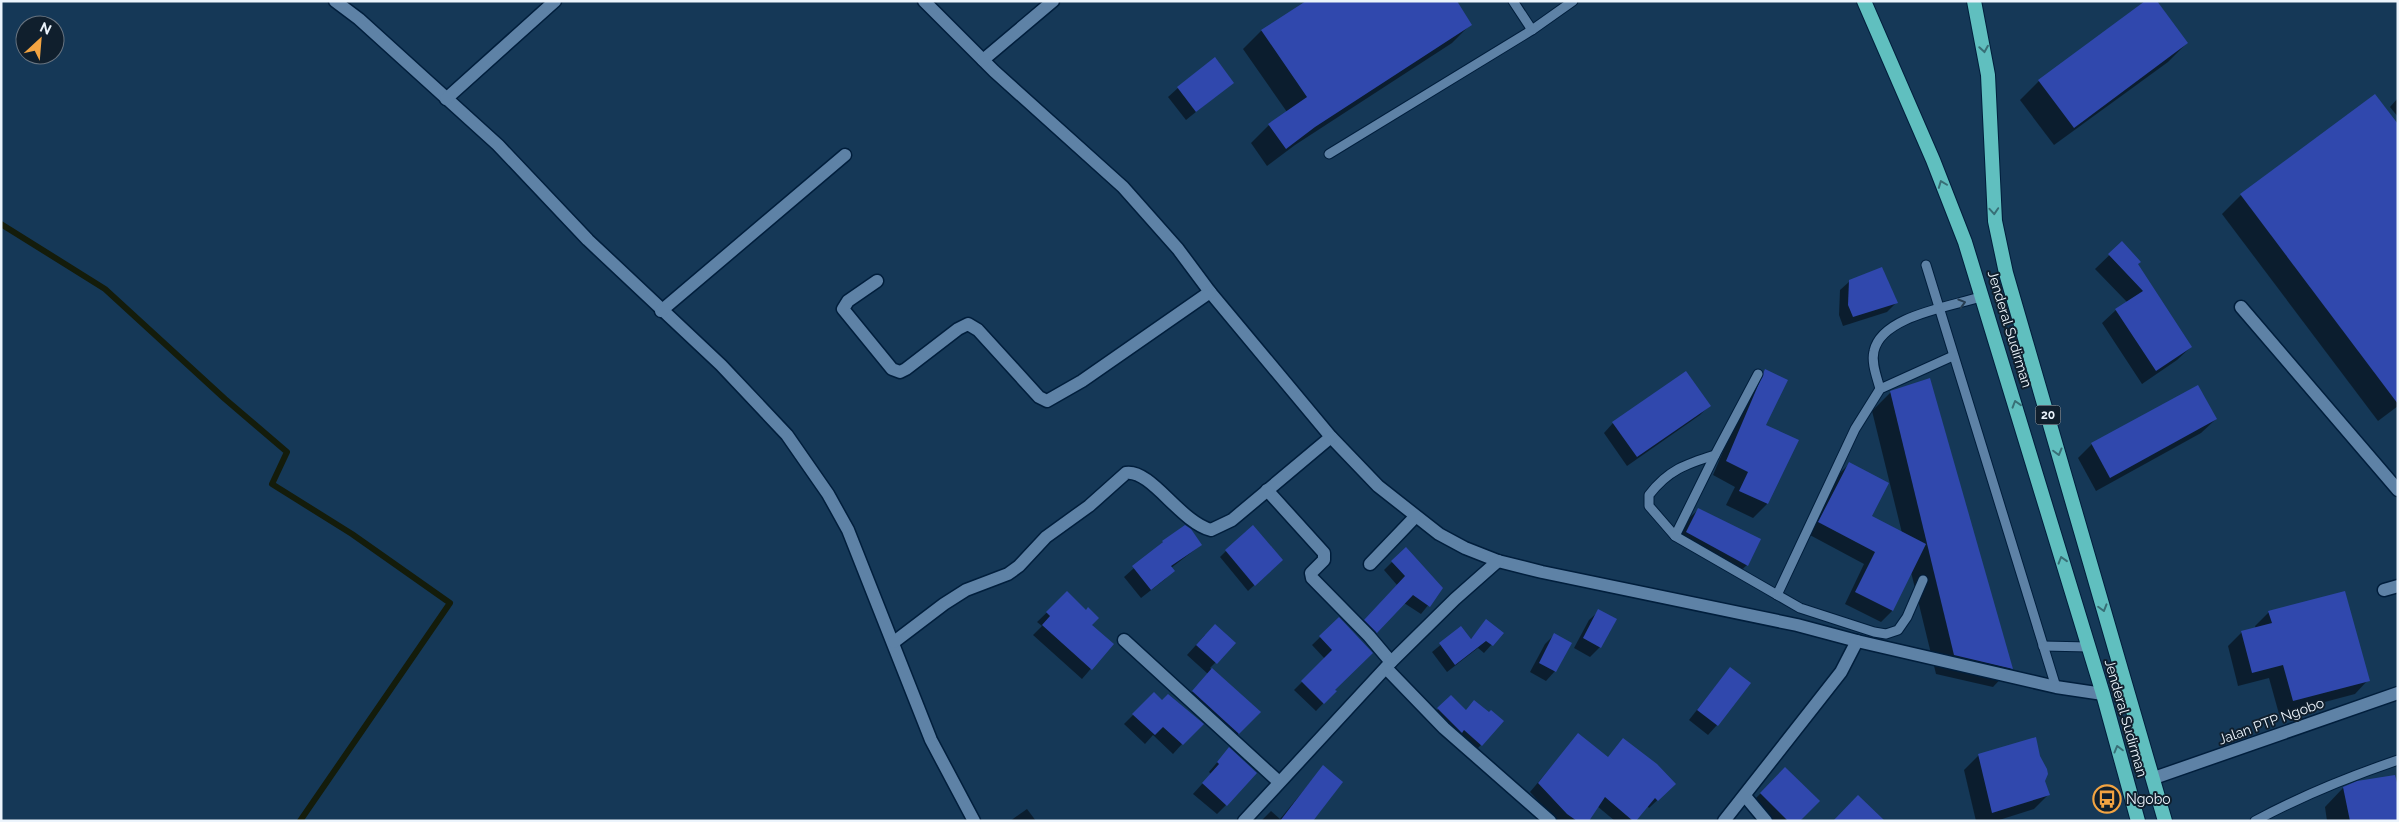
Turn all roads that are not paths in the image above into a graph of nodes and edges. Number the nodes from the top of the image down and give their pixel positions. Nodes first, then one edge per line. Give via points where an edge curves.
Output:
1 (335, 1) edge
2 (555, 1) edge
3 (924, 1) edge
4 (1053, 1) edge
5 (1514, 1) edge
6 (1573, 1) edge
7 (1864, 1) edge
8 (1876, 1) edge
9 (1973, 2) edge
10 (1870, 16) junction
11 (1532, 30) junction
12 (983, 60) junction
13 (446, 99) junction
14 (1329, 154) dead end
15 (845, 155) dead end
16 (1926, 265) dead end
17 (877, 281) dead end
18 (1210, 292) junction
19 (1983, 296) junction
20 (2241, 307) dead end
21 (1940, 310) junction
22 (661, 311) junction
23 (1954, 356) junction
24 (1758, 374) dead end
25 (1880, 389) junction
26 (1331, 437) junction
27 (1715, 455) junction
28 (1267, 490) junction
29 (2398, 490) edge
30 (1415, 517) junction
31 (1675, 536) junction
32 (1498, 561) junction
33 (1370, 564) dead end
34 (1923, 580) dead end
35 (2398, 586) edge
36 (2384, 590) dead end
37 (1777, 595) junction
38 (1124, 640) dead end
39 (1857, 641) junction
40 (894, 642) junction
41 (2043, 646) junction
42 (2089, 647) junction
43 (1389, 665) junction
44 (2056, 687) junction
45 (2398, 693) edge
46 (2103, 694) junction
47 (2398, 760) edge
48 (2154, 778) junction
49 (1279, 782) junction
50 (1745, 796) junction
51 (1246, 820) edge
52 (974, 821) edge
53 (1550, 821) edge
54 (1724, 821) edge
55 (1766, 821) edge
56 (2138, 821) edge
57 (2165, 821) edge
58 (2255, 821) edge

1 - 13 street
2 - 13 street
3 - 12 street
4 - 12 street
5 - 11 lane
6 - 11 lane
7 - 10 highway, Jenderal Sudirman / 20
8 - 10 highway
9 -> 48 highway, Jenderal Sudirman / 20 via 1988,75 1995,221 2006,273
19 -> 10 highway, Jenderal Sudirman / 20 via 1957,218
11 - 14 lane
12 - 18 street via 1124,187
13 - 22 street via 498,145
15 - 22 street
16 - 21 lane
17 - 18 street via 848,301 843,309 892,369 900,372 906,369 968,324 978,330 1038,397 1047,401 1082,381
18 - 26 street
21 -> 19 lane
42 -> 19 highway, Jenderal Sudirman / 20
20 - 29 street
21 - 23 lane
21 - 25 lane via 1916,315 1881,335 1873,352
22 - 40 street via 762,408 810,466 848,530
23 - 25 lane
23 - 41 lane
24 - 27 lane
25 - 37 lane via 1855,429
26 - 28 street
26 - 30 street via 1378,486
27 - 31 lane
27 - 31 lane via 1689,463 1667,475 1649,495 1649,506
28 - 40 street via 1232,520 1212,530 1189,520 1140,474 1126,473 1089,506 1050,534 1019,566 1008,574 966,590
28 - 43 street via 1324,552 1324,560 1311,573 1312,578 1369,636
30 - 32 street via 1447,539
30 - 33 street
31 - 37 lane
32 - 39 street via 1654,597 1797,625
32 - 43 street
34 - 37 lane via 1907,617 1898,630 1886,634 1826,618
35 - 36 street
38 - 49 street
39 - 44 street
39 - 50 street via 1841,672
40 - 52 street via 931,740
41 - 42 lane
41 - 44 lane
42 - 46 highway, Jenderal Sudirman / 20
43 - 49 street
43 - 53 street via 1444,728
44 - 46 street
45 - 48 street, Jalan PTP Ngobo
56 -> 46 highway, Jenderal Sudirman / 20
47 - 58 lane via 2334,782
48 - 57 highway, Jenderal Sudirman / 20
49 - 51 street
50 - 54 street
50 - 55 street

